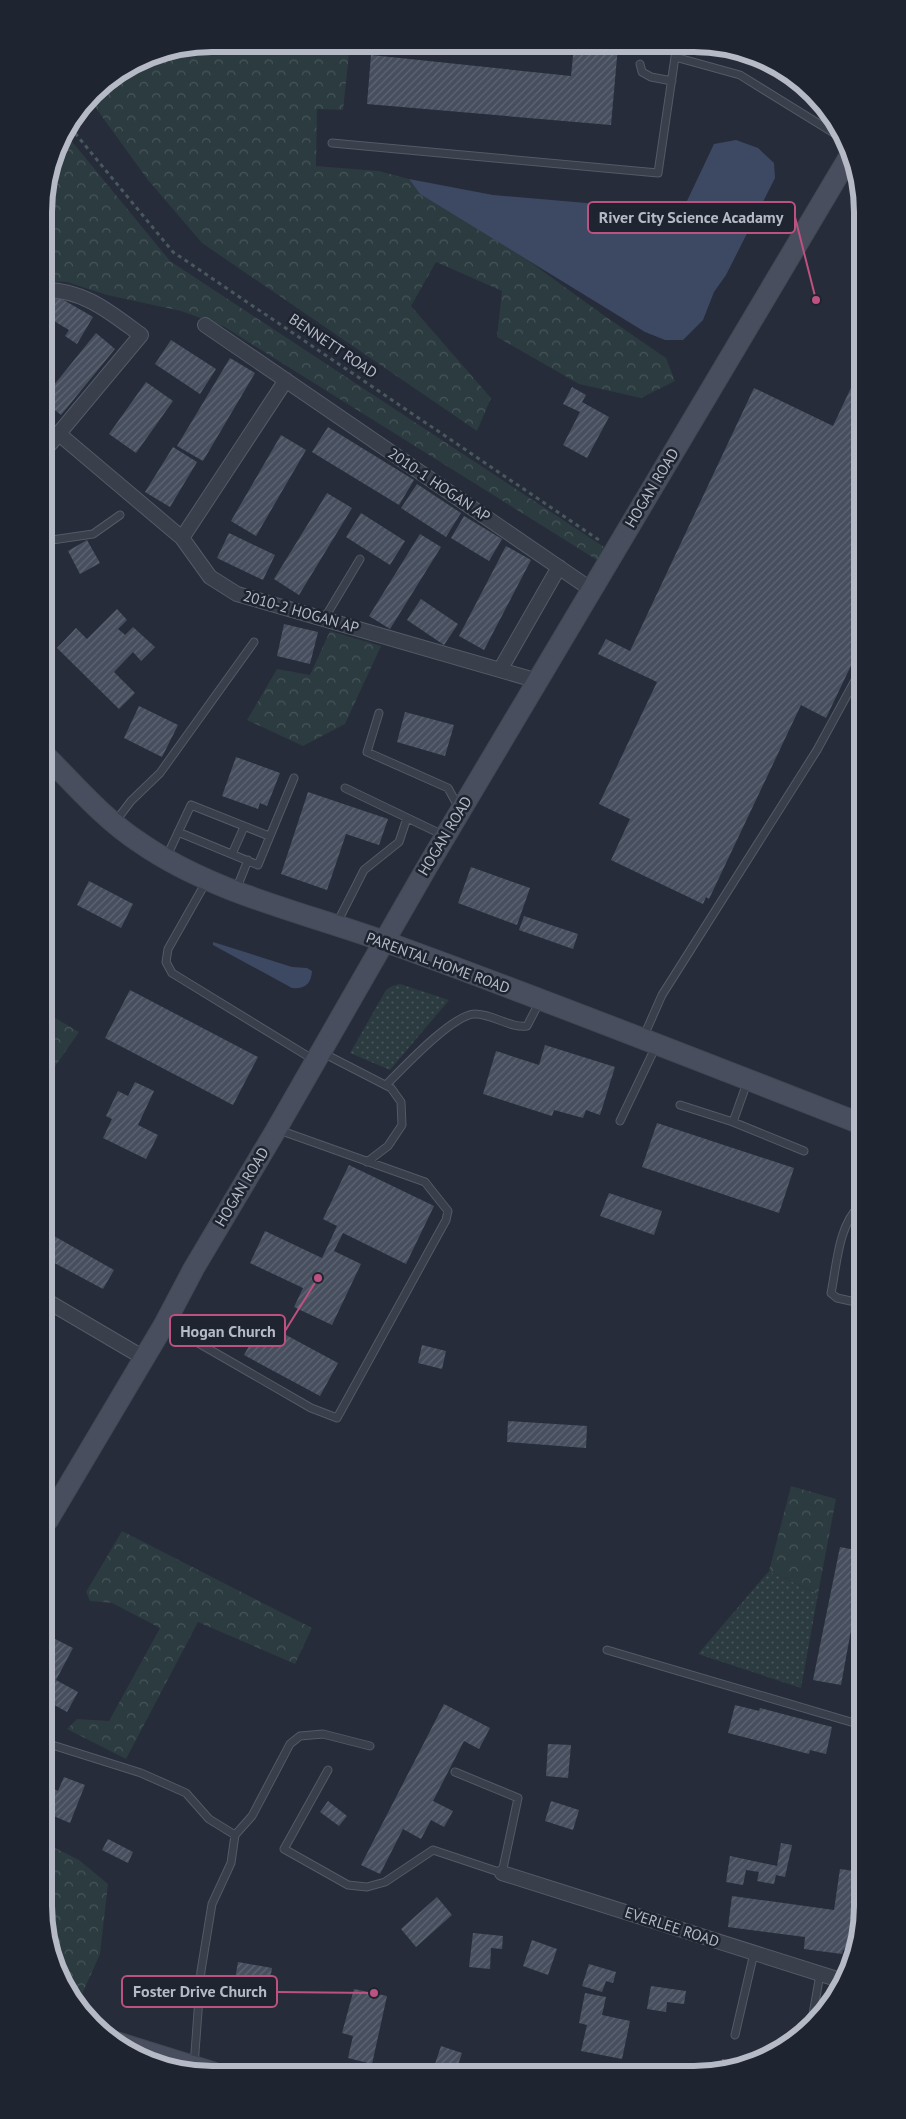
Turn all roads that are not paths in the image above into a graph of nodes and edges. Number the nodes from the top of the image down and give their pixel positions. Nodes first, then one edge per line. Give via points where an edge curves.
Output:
1 (675, 52) edge
2 (675, 57) junction
3 (640, 64) dead end
4 (672, 81) junction
5 (831, 131) edge
6 (332, 143) dead end
7 (845, 163) edge
8 (53, 290) edge
9 (204, 325) dead end
10 (286, 380) junction
11 (59, 434) junction
12 (53, 441) edge
13 (120, 515) dead end
14 (182, 538) junction
15 (53, 539) edge
16 (360, 560) dead end
17 (559, 567) junction
18 (592, 590) junction
19 (324, 619) junction
20 (254, 642) dead end
21 (500, 670) junction
22 (538, 681) junction
23 (854, 683) edge
24 (379, 713) dead end
25 (53, 762) edge
26 (294, 778) dead end
27 (345, 788) dead end
28 (460, 811) junction
29 (407, 818) junction
30 (114, 822) junction
31 (244, 826) junction
32 (178, 832) junction
33 (269, 836) junction
34 (445, 836) junction
35 (232, 854) junction
36 (165, 858) junction
37 (248, 860) junction
38 (207, 879) junction
39 (236, 890) junction
40 (336, 926) junction
41 (384, 941) junction
42 (540, 1001) junction
43 (649, 1043) junction
44 (318, 1056) junction
45 (748, 1080) junction
46 (386, 1085) junction
47 (680, 1105) dead end
48 (853, 1120) edge
49 (620, 1121) dead end
50 (733, 1122) junction
51 (276, 1130) junction
52 (804, 1151) dead end
53 (367, 1162) junction
54 (853, 1211) edge
55 (853, 1302) edge
56 (52, 1304) edge
57 (165, 1323) junction
58 (144, 1358) junction
59 (52, 1513) edge
60 (607, 1650) dead end
61 (853, 1723) edge
62 (52, 1745) edge
63 (370, 1746) dead end
64 (328, 1770) dead end
65 (455, 1772) dead end
66 (235, 1835) junction
67 (502, 1873) junction
68 (754, 1953) junction
69 (820, 1974) junction
70 (836, 1979) edge
71 (813, 2013) edge
72 (735, 2035) dead end
73 (143, 2050) edge
74 (186, 2064) edge
75 (203, 2066) edge

1 - 2 lane
2 - 4 lane
2 - 5 lane via 740,75
3 - 4 lane via 642,72 651,77
4 - 6 lane via 658,173
7 - 18 main road, HOGAN ROAD
8 - 11 street via 62,290 100,306 141,335
9 - 10 street, 2010-1 HOGAN AP
10 - 14 street
10 - 17 street, 2010-1 HOGAN AP
11 - 12 street
11 - 14 street, 2010-2 HOGAN AP
13 - 15 lane via 93,534
14 - 19 street, 2010-2 HOGAN AP via 210,576 237,594
16 - 19 lane
17 - 18 street, 2010-1 HOGAN AP
17 - 21 street
18 - 22 main road, HOGAN ROAD
19 - 21 street, 2010-2 HOGAN AP
20 - 30 lane via 160,774
21 - 22 street, 2010-2 HOGAN AP
22 - 28 main road, HOGAN ROAD
23 - 43 lane via 817,750 662,995
24 - 28 lane via 367,752 448,788
25 - 30 main road, PARENTAL HOME ROAD
26 - 33 lane
27 - 29 lane
28 - 34 main road, HOGAN ROAD
29 - 34 lane
29 - 40 lane via 399,842 364,870
30 - 36 main road, PARENTAL HOME ROAD
31 - 32 lane via 191,805
31 - 33 lane
31 - 35 lane
32 - 35 lane
32 - 36 lane
33 - 37 lane via 258,865
34 - 41 main road, HOGAN ROAD
35 - 37 lane
36 - 38 main road, PARENTAL HOME ROAD
37 - 39 lane
38 - 39 main road, PARENTAL HOME ROAD
38 - 44 lane via 168,949 166,962 172,973
39 - 40 main road, PARENTAL HOME ROAD
40 - 41 main road, PARENTAL HOME ROAD
41 - 42 main road, PARENTAL HOME ROAD
41 - 44 main road, HOGAN ROAD
42 - 43 main road, PARENTAL HOME ROAD
42 - 46 lane via 527,1026 519,1027 487,1015 472,1014 454,1023
43 - 45 main road, PARENTAL HOME ROAD
43 - 49 lane
44 - 46 lane
44 - 51 main road, HOGAN ROAD
45 - 48 main road, PARENTAL HOME ROAD
45 - 50 lane
46 - 53 lane via 401,1102 402,1125 388,1146
47 - 50 lane
50 - 52 lane
51 - 53 lane
51 - 57 main road, HOGAN ROAD
53 - 57 lane via 425,1182 448,1211 337,1418 311,1408
54 - 55 lane via 842,1237 831,1293 837,1298
56 - 58 street
57 - 58 main road, HOGAN ROAD
58 - 59 main road, HOGAN ROAD
60 - 61 lane
62 - 66 lane via 141,1773 186,1793 209,1819
63 - 66 lane via 323,1734 300,1736 290,1744 252,1816
64 - 67 lane via 284,1849 348,1885 367,1888 385,1882 433,1850
65 - 67 lane via 518,1798
66 - 75 lane via 230,1863 212,1904 201,1971
67 - 68 street, EVERLEE ROAD
68 - 69 street, EVERLEE ROAD
68 - 72 lane
69 - 70 street, EVERLEE ROAD
69 - 71 lane
73 - 74 main road

